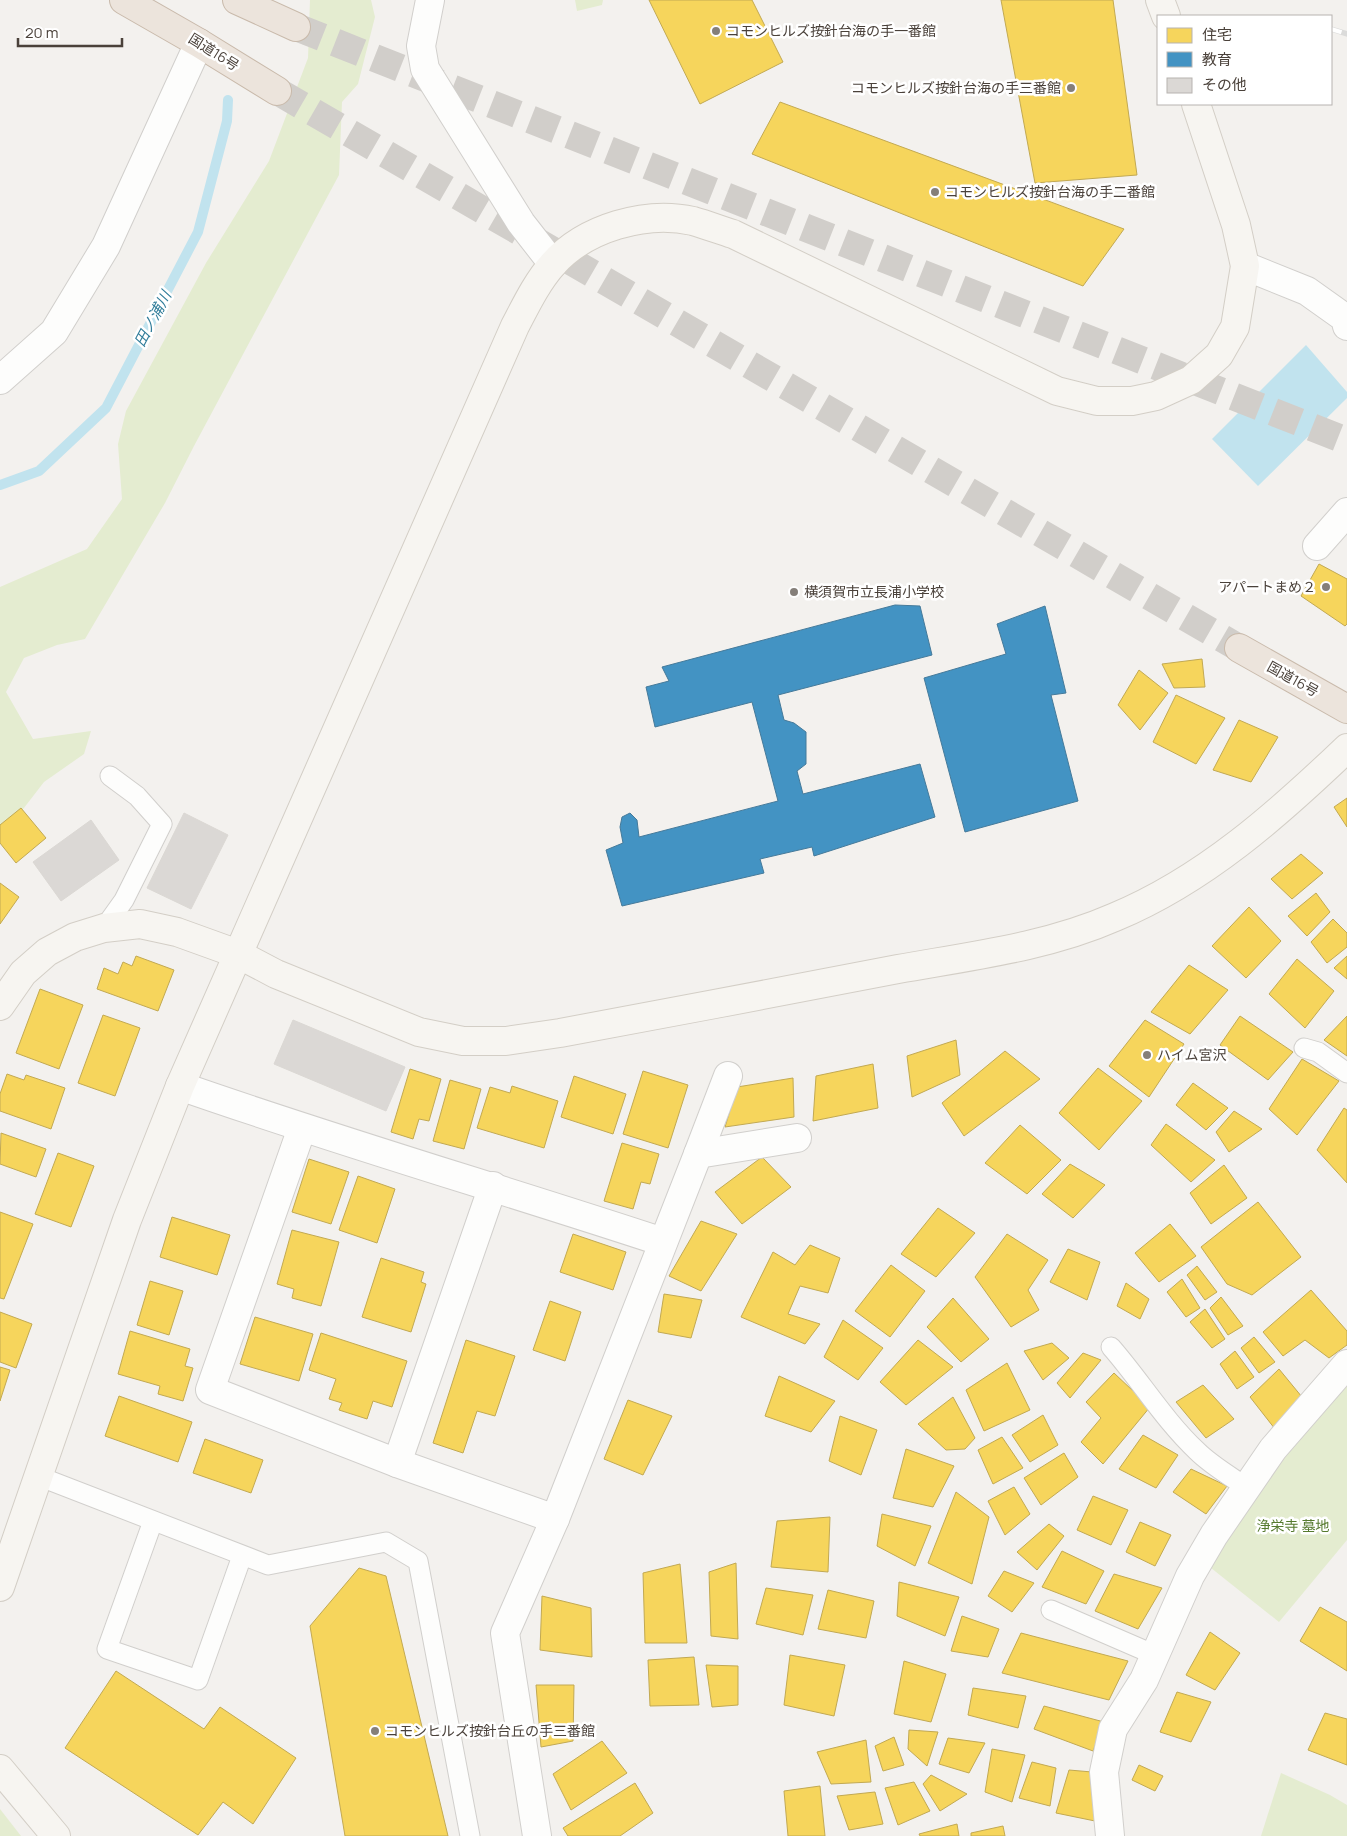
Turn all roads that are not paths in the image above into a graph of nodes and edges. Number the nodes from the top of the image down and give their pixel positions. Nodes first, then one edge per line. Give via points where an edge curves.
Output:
1 (124, 0) edge
2 (237, 0) edge
3 (430, 0) edge
4 (1160, 0) edge
5 (1166, 15) edge
6 (296, 26) tunnel mouth
7 (199, 43) junction
8 (276, 92) tunnel mouth
9 (1196, 105) edge
10 (553, 264) junction
11 (1245, 266) junction
12 (1347, 326) edge
13 (0, 380) edge
14 (1347, 512) edge
15 (1316, 546) dead end
16 (1239, 648) tunnel mouth
17 (1347, 708) edge
18 (1347, 748) edge
19 (110, 776) dead end
20 (104, 928) junction
21 (238, 954) junction
22 (0, 1006) edge
23 (1304, 1048) dead end
24 (1347, 1073) edge
25 (728, 1076) dead end
26 (180, 1086) junction
27 (302, 1128) junction
28 (797, 1138) dead end
29 (698, 1154) junction
30 (493, 1186) junction
31 (663, 1242) junction
32 (1111, 1347) dead end
33 (1347, 1364) edge
34 (397, 1463) junction
35 (38, 1476) junction
36 (1246, 1487) junction
37 (555, 1519) junction
38 (153, 1521) junction
39 (242, 1556) junction
40 (0, 1587) edge
41 (1051, 1610) dead end
42 (1155, 1655) junction
43 (0, 1769) edge
44 (56, 1836) edge
45 (470, 1836) edge
46 (536, 1836) edge
47 (1110, 1836) edge

1 - 7 highway, 国道16号
2 - 6 highway
3 - 10 street via 421,46 425,68 521,223
4 - 5 street
7 - 8 highway, 国道16号
7 - 13 street via 106,246 54,332
9 - 11 street via 1236,225
10 - 11 street via 599,232 628,222 692,221 733,234 1056,391 1097,401 1132,401 1156,396 1191,380 1219,355 1235,327
10 - 21 street via 515,326
11 - 12 street via 1307,291 1345,318
14 - 15 street
16 - 17 highway, 国道16号
18 - 21 street via 1214,862 1116,918 1019,946 560,1033 506,1041 463,1041 419,1032 276,974
19 - 20 lane via 137,796 162,824 124,900
20 - 21 street via 140,924 177,932
20 - 22 street via 47,952 23,973
21 - 26 street
23 - 24 lane via 1318,1052
25 - 29 street
26 - 27 street
26 - 35 street via 127,1220
27 - 30 street
27 - 34 street via 210,1390
28 - 29 street
29 - 31 street
30 - 31 street
30 - 34 street
31 - 37 street
32 - 36 lane via 1197,1452
33 - 36 street via 1273,1449
34 - 37 street
35 - 38 lane
35 - 40 street
36 - 42 street via 1190,1576
37 - 46 street via 505,1633
38 - 39 lane
38 - 39 lane via 108,1649 198,1680
39 - 45 lane via 268,1565 386,1542 418,1561
41 - 42 lane
42 - 47 street via 1144,1680 1113,1729 1104,1772
43 - 44 street

